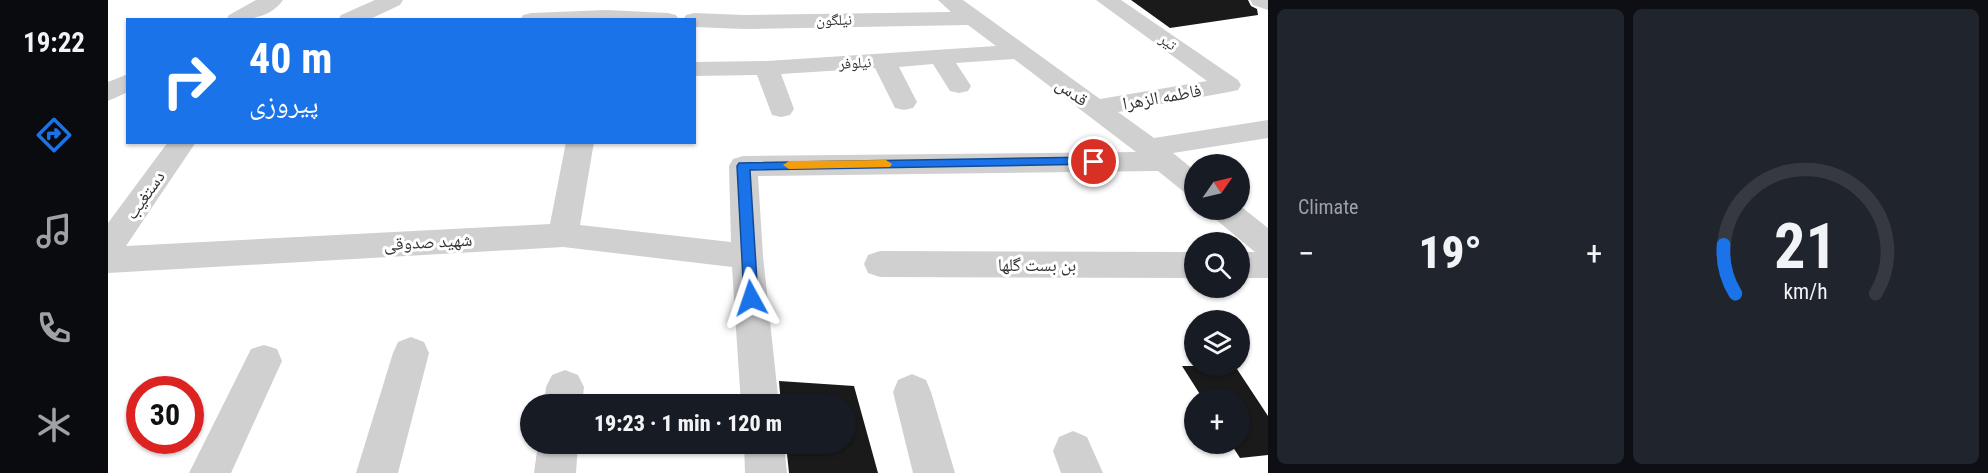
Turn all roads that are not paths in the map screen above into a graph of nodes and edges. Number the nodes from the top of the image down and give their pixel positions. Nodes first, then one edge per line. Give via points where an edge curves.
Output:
1 (272, 0) edge
2 (392, 0) edge
3 (949, 0) edge
4 (1107, 0) edge
5 (1261, 0) edge
6 (1268, 4) edge
7 (240, 18) edge
8 (353, 18) edge
9 (973, 18) junction
10 (696, 20) edge
11 (1016, 52) junction
12 (940, 57) junction
13 (884, 61) junction
14 (767, 68) junction
15 (696, 69) edge
16 (126, 82) edge
17 (1229, 85) joint
18 (959, 86) dead end
19 (108, 93) edge
20 (904, 102) dead end
21 (1095, 108) junction
22 (781, 109) dead end
23 (1268, 129) edge
24 (182, 144) edge
25 (580, 144) edge
26 (1156, 154) junction
27 (1184, 177) edge
28 (1236, 220) edge
29 (563, 235) junction
30 (1267, 247) edge
31 (108, 248) edge
32 (747, 256) junction
33 (1250, 258) edge
34 (108, 260) edge
35 (880, 264) dead end
36 (1184, 265) edge
37 (411, 353) dead end
38 (264, 361) dead end
39 (912, 392) dead end
40 (759, 394) edge
41 (557, 454) edge
42 (765, 454) edge
43 (210, 473) edge
44 (377, 473) edge
45 (555, 473) edge
46 (766, 473) edge
47 (934, 473) edge

1 - 7 street
2 - 8 street
3 - 9 street, قدس
4 - 17 street, تیر
5 - 6 street
9 - 10 street, نیلگون
9 - 11 street, قدس
11 - 12 street, نیلوفر
11 - 21 street, قدس
12 - 13 street, نیلوفر
12 - 18 street
13 - 14 street, نیلوفر
13 - 20 street
14 - 15 street, نیلوفر
14 - 22 street
16 - 19 street
17 - 21 street, فاطمه الزهرا
21 - 26 street, قدس
23 - 26 street
24 - 31 street, دستغیب
25 - 29 street
26 - 27 street, قدس
26 - 32 street via 743,166
28 - 30 street
29 - 32 street, شهید صدوقی
29 - 34 street, شهید صدوقی
30 - 33 street
32 - 40 street
35 - 36 street, بن بست گلها
37 - 44 street
38 - 43 street
39 - 47 street
41 - 45 street
42 - 46 street

